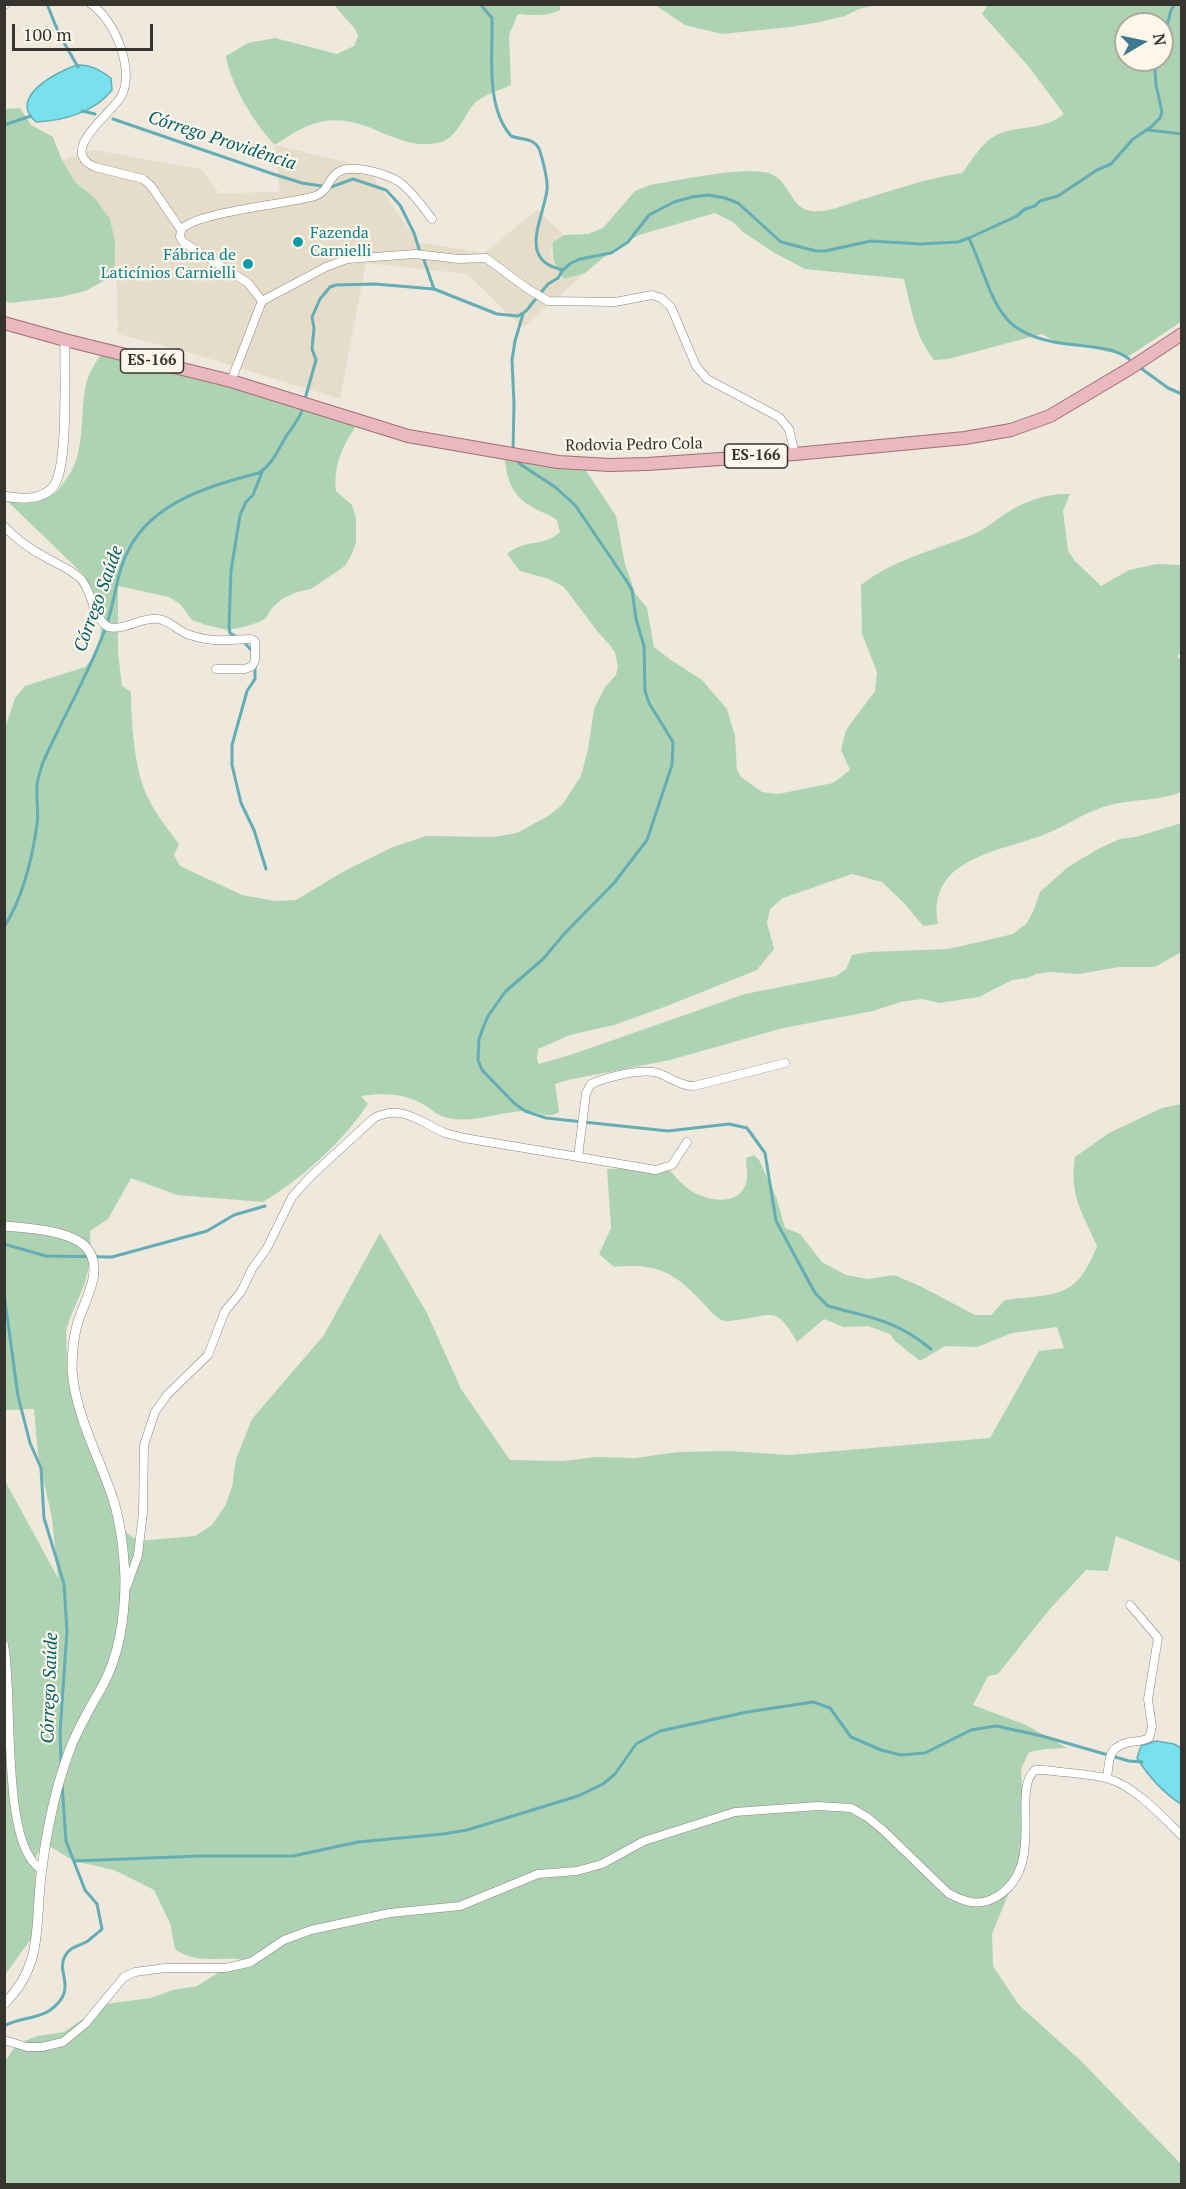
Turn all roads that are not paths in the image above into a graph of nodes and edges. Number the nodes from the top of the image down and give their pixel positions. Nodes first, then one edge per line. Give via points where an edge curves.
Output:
1 (91, 4) edge
2 (432, 219) dead end
3 (181, 230) junction
4 (262, 300) junction
5 (4, 323) edge
6 (1182, 334) edge
7 (65, 340) junction
8 (231, 381) junction
9 (795, 454) junction
10 (4, 496) edge
11 (4, 526) edge
12 (216, 669) dead end
13 (785, 1063) dead end
14 (687, 1142) dead end
15 (578, 1157) junction
16 (4, 1226) edge
17 (124, 1591) junction
18 (1130, 1605) dead end
19 (4, 1645) edge
20 (1107, 1778) junction
21 (1182, 1836) edge
22 (41, 1869) junction
23 (4, 2004) edge
24 (4, 2040) edge

1 - 3 street via 114,30 124,62 125,87 113,107 87,135 83,157 95,167 143,179 152,186
2 - 3 street via 401,183 354,169 340,171 324,191 312,197 201,219
3 - 4 street via 183,242 248,283
4 - 8 street
4 - 9 street via 347,259 415,254 486,258 538,296 556,302 615,302 652,295 671,307 701,373 779,417 789,429
5 - 7 main road, Rodovia Pedro Cola / ES-166
6 - 9 main road, Rodovia Pedro Cola / ES-166 via 1091,393 1029,424 987,436
7 - 8 main road, Rodovia Pedro Cola / ES-166
7 - 10 street via 63,443 58,476 54,486 40,496
8 - 9 main road, Rodovia Pedro Cola / ES-166 via 408,436 558,462 647,464
11 - 12 street via 23,543 81,579 98,616 108,627 152,618 200,638 255,641 252,666
13 - 15 street via 694,1086 649,1072 591,1084 586,1093
14 - 15 street via 672,1166 663,1169
15 - 17 street via 464,1138 409,1114 392,1112 374,1118 311,1176 292,1197 267,1248 225,1311 208,1354 155,1412 144,1445 138,1555
16 - 17 street via 68,1237 87,1248 93,1262 92,1282 75,1330 72,1371 76,1398 118,1520
17 - 22 street via 122,1630 116,1653 83,1718 58,1783
18 - 20 street via 1158,1638 1148,1699 1152,1732 1149,1738 1113,1750
19 - 22 street via 16,1813 27,1854
20 - 21 street via 1131,1790
20 - 24 street via 1039,1769 1032,1773 1027,1787 1020,1871 1010,1887 988,1901 973,1903 948,1893 883,1830 851,1808 818,1806 735,1812 644,1841 602,1864 577,1871 538,1874 460,1906 390,1913 311,1930 284,1940 251,1962 135,1972 124,1977 85,2024 63,2042 27,2047
22 - 23 street via 33,1959 22,1984

